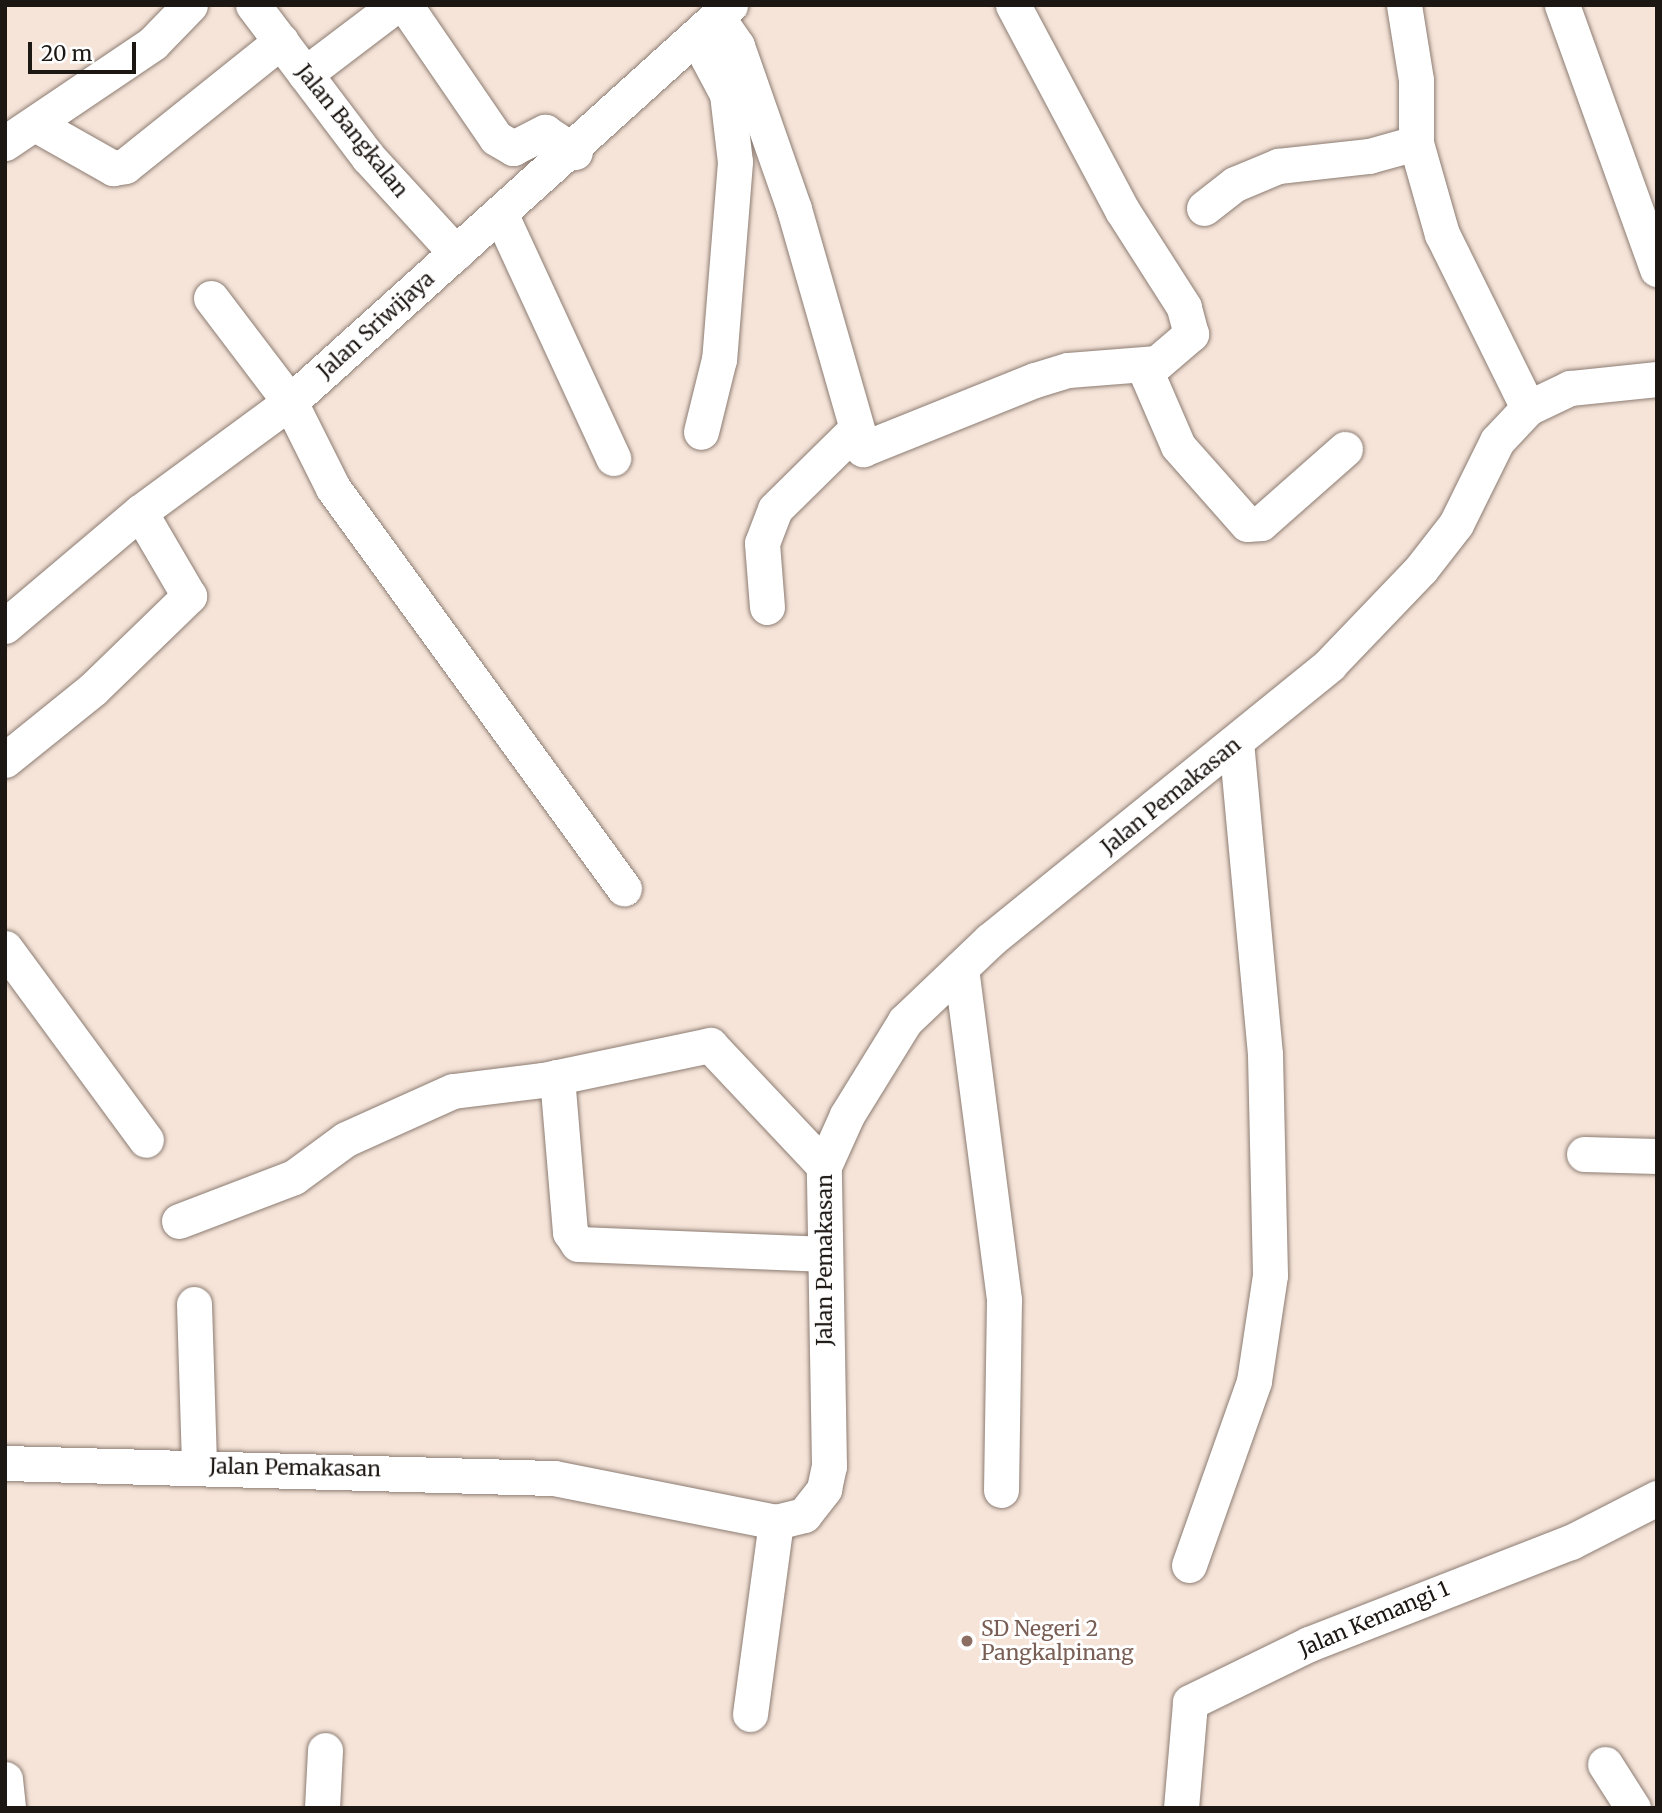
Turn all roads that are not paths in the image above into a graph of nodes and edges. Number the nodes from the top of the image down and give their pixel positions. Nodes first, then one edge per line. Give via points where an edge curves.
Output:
1 (190, 5) edge
2 (253, 5) edge
3 (396, 5) edge
4 (405, 5) edge
5 (1013, 5) edge
6 (1404, 5) edge
7 (1562, 5) edge
8 (714, 20) edge
9 (281, 41) junction
10 (305, 74) junction
11 (35, 124) junction
12 (5, 143) edge
13 (1416, 143) junction
14 (575, 152) junction
15 (1642, 176) edge
16 (1204, 208) dead end
17 (500, 213) junction
18 (456, 253) junction
19 (1657, 269) edge
20 (211, 298) dead end
21 (1143, 365) junction
22 (1657, 379) edge
23 (290, 402) junction
24 (1528, 408) junction
25 (856, 429) junction
26 (701, 432) dead end
27 (1345, 449) dead end
28 (613, 458) dead end
29 (140, 512) junction
30 (767, 607) dead end
31 (5, 626) edge
32 (1236, 742) junction
33 (5, 760) edge
34 (624, 888) dead end
35 (5, 948) edge
36 (961, 968) junction
37 (557, 1077) junction
38 (146, 1140) dead end
39 (1584, 1154) dead end
40 (1657, 1156) edge
41 (824, 1166) junction
42 (179, 1222) dead end
43 (822, 1255) junction
44 (194, 1304) dead end
45 (5, 1463) edge
46 (199, 1466) junction
47 (1001, 1490) dead end
48 (1657, 1499) edge
49 (776, 1522) junction
50 (1189, 1565) dead end
51 (750, 1714) dead end
52 (325, 1750) dead end
53 (1605, 1764) dead end
54 (5, 1779) edge
55 (8, 1808) edge
56 (322, 1808) edge
57 (1181, 1808) edge
58 (1633, 1808) edge

1 - 11 street via 153,43
2 - 9 street, Jalan Bangkalan
3 - 10 street
4 - 14 street via 496,138 513,148 545,132
5 - 21 street via 1122,210 1190,320 1189,340
6 - 13 street via 1416,80
7 - 15 street
8 - 14 street, Jalan Sriwijaya
8 - 25 street via 737,46 794,209
8 - 26 street via 735,162 719,359
9 - 10 street, Jalan Bangkalan
9 - 11 street via 125,166 113,167
10 - 18 street, Jalan Bangkalan via 368,157
11 - 12 street
13 - 16 street via 1369,156 1278,166 1235,184
13 - 24 street via 1465,289
14 - 17 street, Jalan Sriwijaya
15 - 19 street
17 - 18 street, Jalan Sriwijaya
17 - 28 street
18 - 23 street, Jalan Sriwijaya
20 - 23 street
21 - 25 street via 1068,370 869,448 859,446
21 - 27 street via 1178,446 1247,524 1261,523
22 - 24 street, Jalan Pemakasan via 1570,388
23 - 29 street, Jalan Sriwijaya
23 - 34 street via 332,488
24 - 32 street, Jalan Pemakasan via 1497,441 1456,524 1421,569 1329,665
25 - 30 street via 775,509 762,543
29 - 31 street, Jalan Sriwijaya
29 - 33 street via 189,596 93,689
32 - 36 street, Jalan Pemakasan
32 - 50 street via 1265,1054 1270,1275 1254,1381
35 - 38 street
36 - 41 street, Jalan Pemakasan via 905,1021 847,1115
36 - 47 street via 1004,1300
37 - 41 street via 710,1045
37 - 42 street via 453,1091 346,1139 294,1177
37 - 43 street via 570,1232 579,1244
39 - 40 street
41 - 43 street, Jalan Pemakasan
43 - 49 street, Jalan Pemakasan via 829,1466 815,1504 804,1515
44 - 46 street
45 - 46 street, Jalan Pemakasan
46 - 49 street, Jalan Pemakasan via 554,1478
48 - 57 street, Jalan Kemangi 1 via 1571,1542 1309,1644 1191,1702
49 - 51 street
52 - 56 street
53 - 58 street
54 - 55 street

